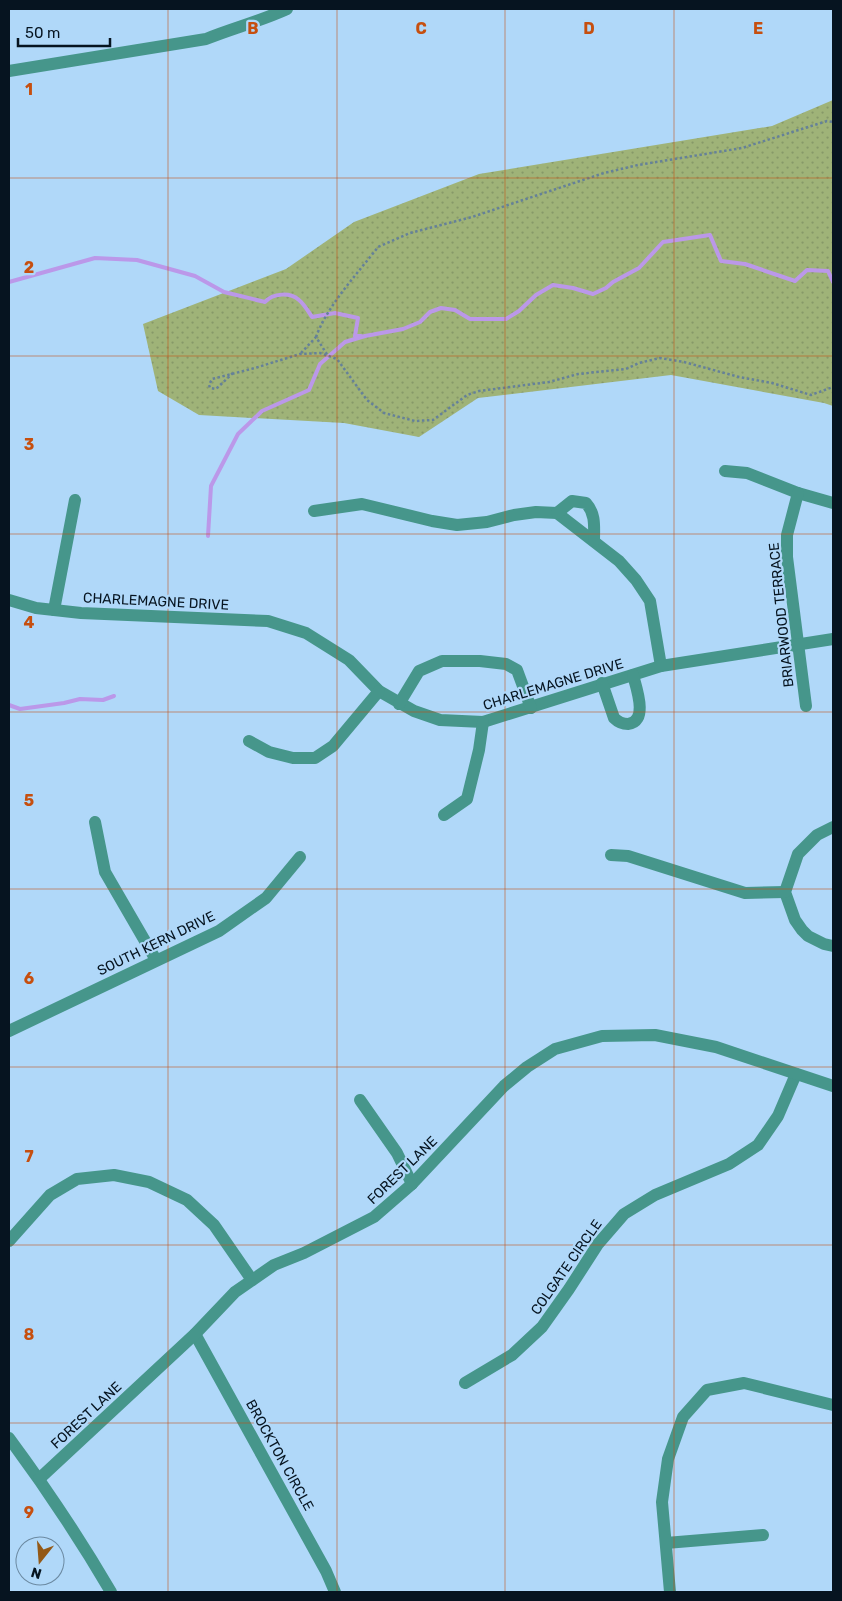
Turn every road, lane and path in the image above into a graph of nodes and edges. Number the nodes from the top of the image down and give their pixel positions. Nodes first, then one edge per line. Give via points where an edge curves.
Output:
1 (287, 9) edge
2 (9, 72) edge
3 (833, 122) edge
4 (316, 337) junction
5 (300, 354) junction
6 (328, 356) junction
7 (234, 373) junction
8 (833, 387) edge
9 (725, 471) dead end
10 (798, 492) junction
11 (75, 500) dead end
12 (833, 503) edge
13 (314, 511) dead end
14 (557, 513) junction
15 (594, 540) junction
16 (9, 600) edge
17 (54, 610) junction
18 (833, 639) edge
19 (798, 644) junction
20 (662, 666) junction
21 (633, 675) junction
22 (602, 683) junction
23 (379, 691) junction
24 (399, 704) junction
25 (806, 706) dead end
26 (530, 708) junction
27 (484, 722) junction
28 (249, 741) dead end
29 (444, 815) dead end
30 (95, 822) dead end
31 (833, 827) edge
32 (611, 856) dead end
33 (300, 857) dead end
34 (785, 892) junction
35 (833, 946) edge
36 (156, 960) junction
37 (9, 1031) edge
38 (796, 1074) junction
39 (833, 1086) edge
40 (360, 1100) dead end
41 (412, 1184) junction
42 (9, 1241) edge
43 (252, 1280) junction
44 (195, 1334) junction
45 (465, 1383) dead end
46 (833, 1405) edge
47 (9, 1438) edge
48 (39, 1479) junction
49 (764, 1535) dead end
50 (666, 1543) junction
51 (111, 1592) edge
52 (335, 1592) edge
53 (670, 1592) edge

1 - 2 street via 206,39
3 - 4 path via 827,121 742,148 604,173 387,242 378,247 335,304 321,323
4 - 5 path
4 - 6 path
5 - 6 path
5 - 7 path
6 - 8 path via 337,359 367,400 384,413 415,421 433,420 467,395 479,391 626,369 660,358 811,395
7 - 7 path via 212,379 210,388 216,389
9 - 10 street via 747,473
10 - 12 street
10 - 19 street, BRIARWOOD TERRACE via 787,535
11 - 17 street
13 - 14 street via 362,504 457,525 536,512
14 - 15 street
14 - 15 street via 572,501 586,503 591,508 595,523
15 - 20 street via 619,561 650,601
16 - 17 street, CHARLEMAGNE DRIVE
17 - 23 street, CHARLEMAGNE DRIVE via 268,621 306,633 349,660
18 - 19 street, CHARLEMAGNE DRIVE
19 - 20 street, CHARLEMAGNE DRIVE
19 - 25 street, BRIARWOOD TERRACE
20 - 21 street, CHARLEMAGNE DRIVE
21 - 22 street, CHARLEMAGNE DRIVE
21 - 22 street via 640,713 631,724 623,724 614,718
22 - 26 street, CHARLEMAGNE DRIVE
23 - 24 street, CHARLEMAGNE DRIVE
23 - 28 street via 332,746 315,758 293,758 269,752
24 - 26 street via 419,671 442,661 480,661 506,664 517,670
24 - 27 street, CHARLEMAGNE DRIVE via 440,720
26 - 27 street, CHARLEMAGNE DRIVE
27 - 29 street via 467,799
30 - 36 street via 105,872
31 - 34 street via 817,835 798,854
32 - 34 street via 628,856 745,894
33 - 36 street, SOUTH KERN DRIVE via 266,898 218,931
34 - 35 street via 802,930 808,936
36 - 37 street, SOUTH KERN DRIVE
38 - 39 street, FOREST LANE
38 - 41 street, FOREST LANE via 716,1047 655,1035 602,1036 555,1049 504,1086
38 - 45 street, COLGATE CIRCLE via 778,1116 758,1145 730,1164 655,1195 624,1214 598,1244 542,1327 512,1355
40 - 41 street via 398,1153
41 - 43 street, FOREST LANE via 374,1217 274,1265
42 - 43 street via 50,1195 77,1179 114,1175 149,1182 187,1200 214,1225
43 - 44 street, FOREST LANE via 235,1292
44 - 48 street, FOREST LANE
44 - 52 street, BROCKTON CIRCLE
46 - 50 street via 744,1383 707,1390 683,1417 668,1459 662,1502
47 - 48 street
48 - 51 street via 81,1540
49 - 50 street
50 - 53 street

